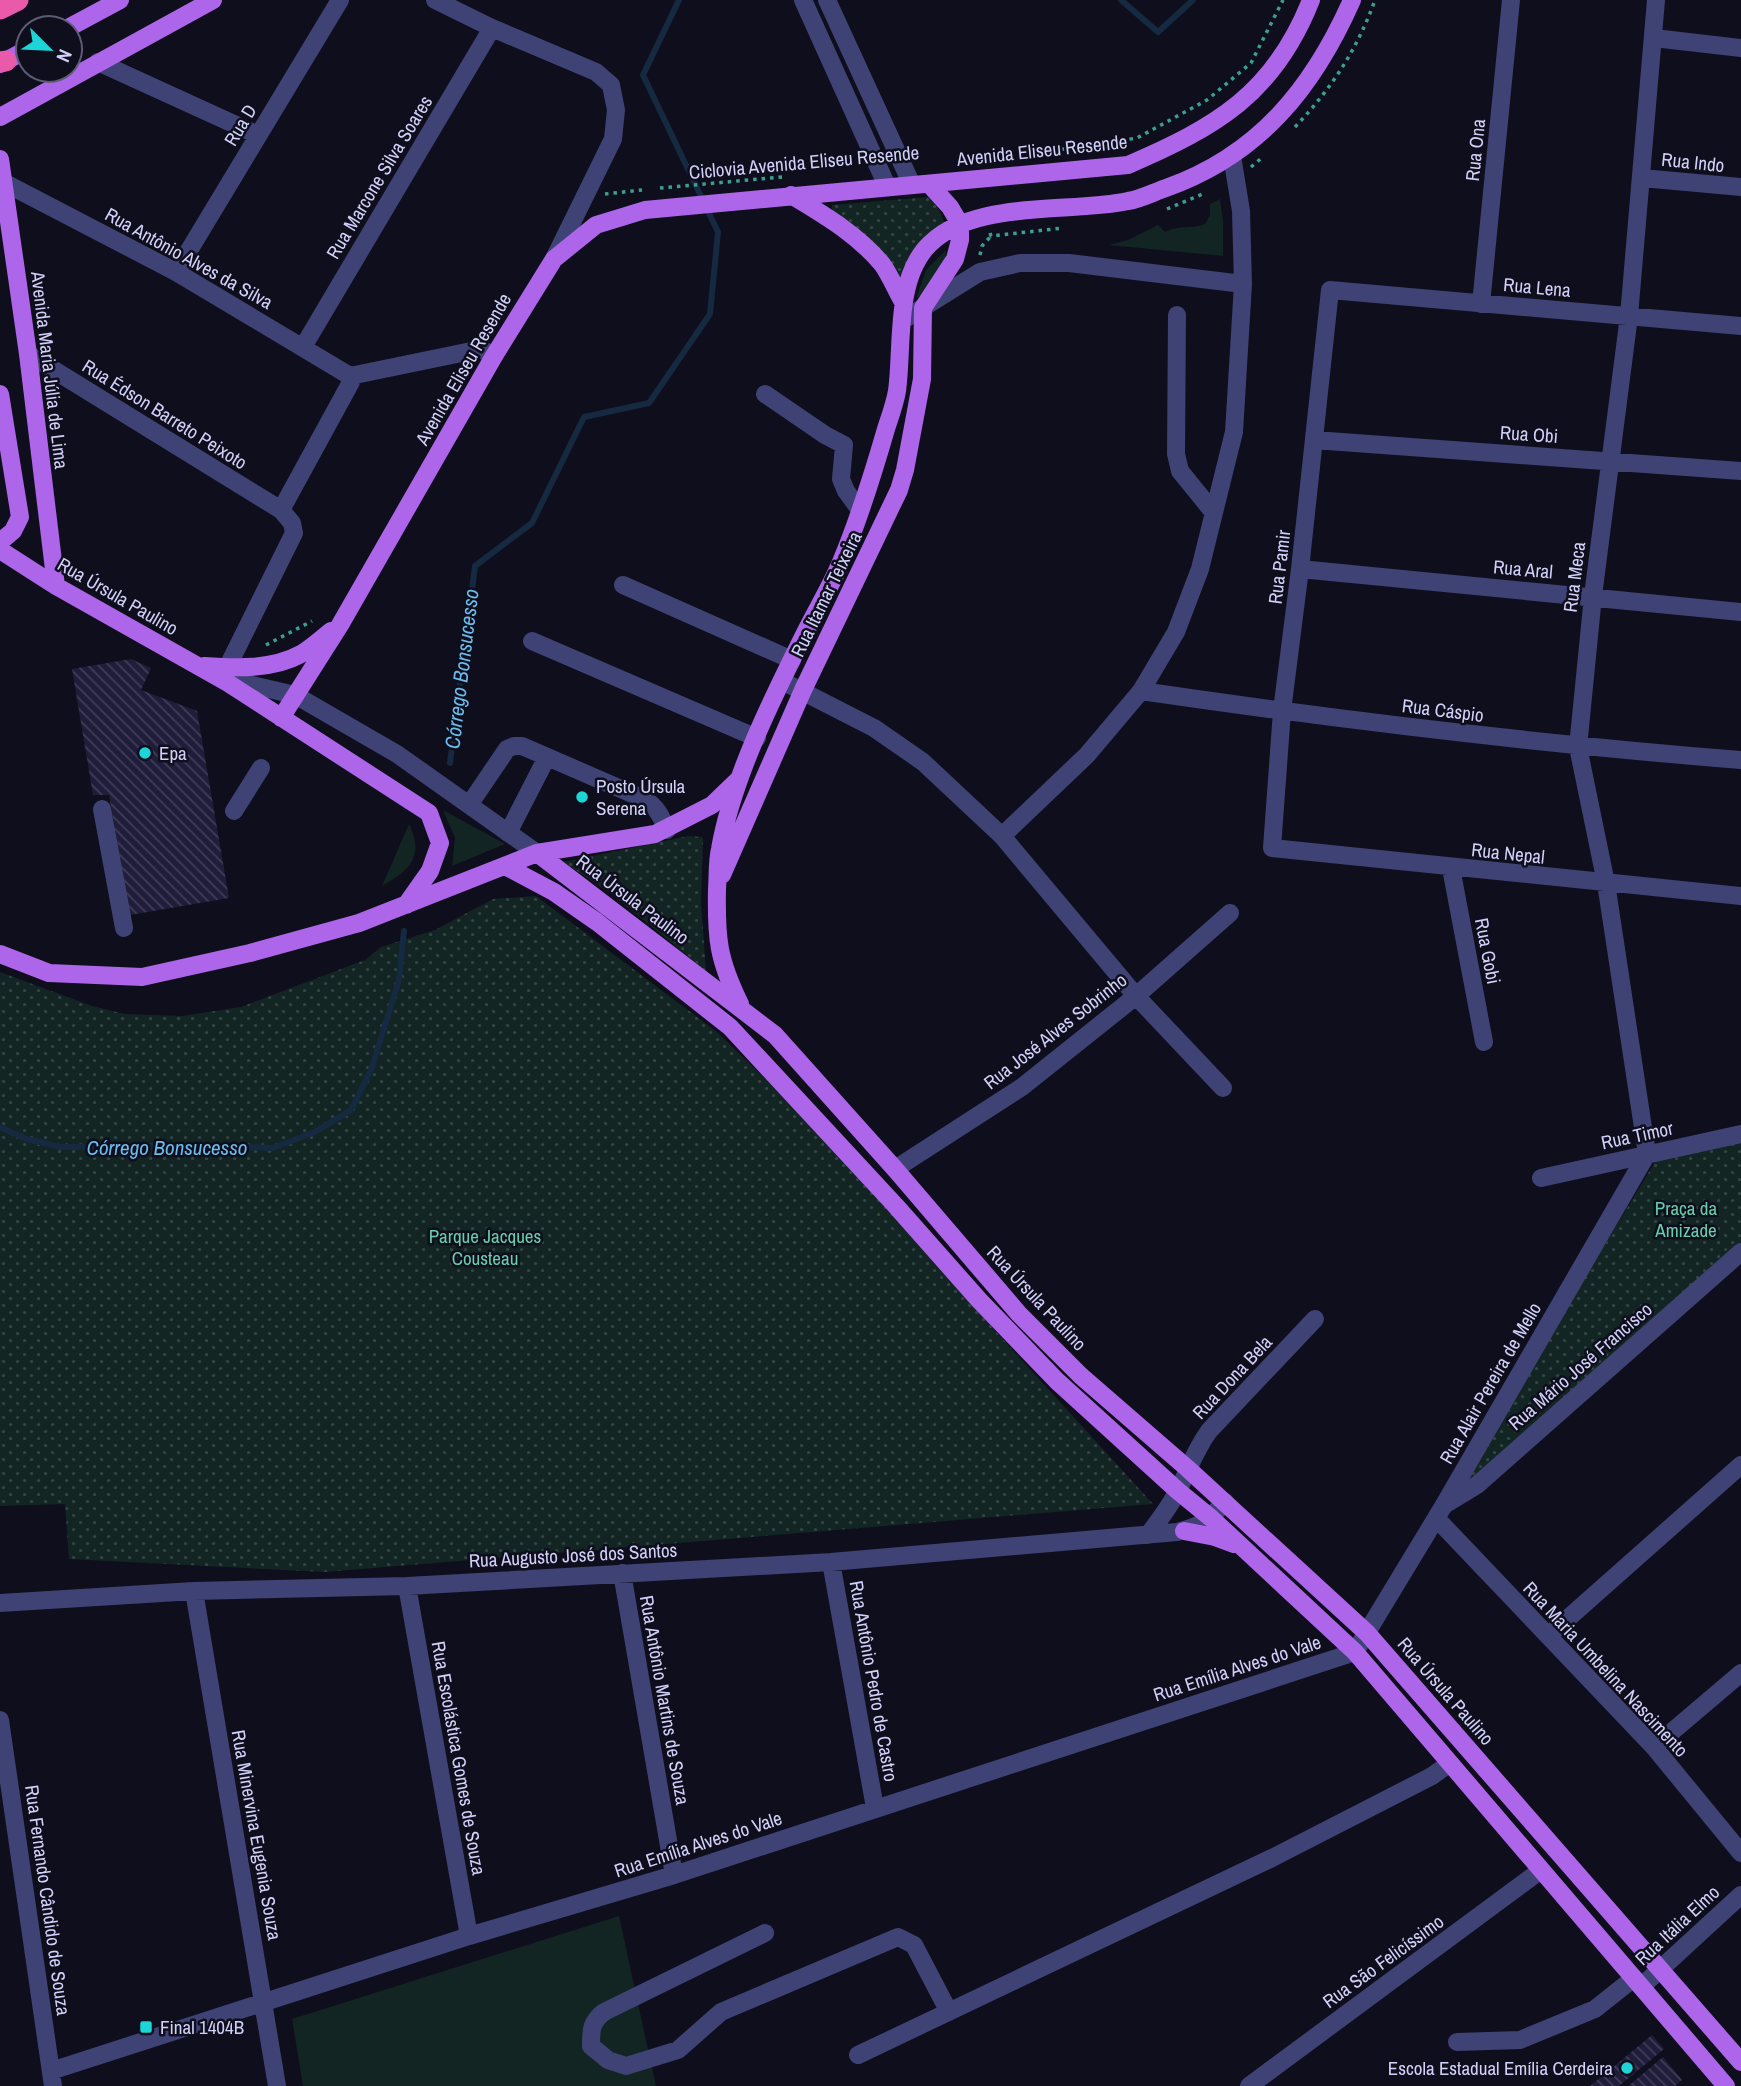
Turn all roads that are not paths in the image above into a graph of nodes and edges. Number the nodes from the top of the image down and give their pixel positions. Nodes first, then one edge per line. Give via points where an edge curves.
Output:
1 (18, 0) edge
2 (120, 0) edge
3 (213, 0) edge
4 (340, 0) edge
5 (435, 0) edge
6 (803, 0) edge
7 (827, 0) edge
8 (1311, 0) edge
9 (1352, 0) edge
10 (1511, 0) edge
11 (1656, 0) edge
12 (0, 9) edge
13 (84, 19) edge
14 (492, 28) junction
15 (1654, 38) junction
16 (1741, 48) edge
17 (98, 62) junction
18 (0, 117) edge
19 (258, 135) junction
20 (1232, 156) junction
21 (0, 159) edge
22 (1642, 178) junction
23 (5, 183) junction
24 (921, 184) junction
25 (887, 186) junction
26 (1741, 187) edge
27 (791, 195) junction
28 (960, 224) junction
29 (554, 259) junction
30 (176, 272) junction
31 (1243, 284) junction
32 (1330, 290) joint
33 (903, 302) junction
34 (1480, 304) junction
35 (923, 308) junction
36 (1177, 315) dead end
37 (1629, 316) junction
38 (903, 320) junction
39 (1741, 326) edge
40 (303, 347) junction
41 (28, 354) junction
42 (494, 356) junction
43 (349, 376) junction
44 (0, 394) edge
45 (765, 394) dead end
46 (1314, 440) junction
47 (1610, 460) junction
48 (1741, 471) edge
49 (281, 510) junction
50 (860, 510) junction
51 (1214, 513) junction
52 (0, 542) edge
53 (0, 550) edge
54 (1300, 569) junction
55 (623, 585) dead end
56 (56, 586) junction
57 (1593, 597) junction
58 (1741, 611) edge
59 (340, 625) junction
60 (533, 641) dead end
61 (792, 660) junction
62 (222, 672) junction
63 (782, 681) junction
64 (803, 690) junction
65 (1141, 691) junction
66 (295, 695) junction
67 (1282, 711) junction
68 (281, 718) junction
69 (757, 738) junction
70 (1578, 747) junction
71 (547, 757) junction
72 (1741, 760) edge
73 (261, 768) dead end
74 (738, 779) junction
75 (469, 805) junction
76 (102, 809) dead end
77 (233, 811) dead end
78 (667, 830) junction
79 (508, 833) junction
80 (1002, 836) junction
81 (1272, 848) joint
82 (537, 853) junction
83 (505, 866) junction
84 (1451, 868) junction
85 (1606, 883) junction
86 (717, 885) junction
87 (1741, 896) edge
88 (406, 905) junction
89 (1230, 914) dead end
90 (124, 928) dead end
91 (0, 954) edge
92 (1136, 996) junction
93 (742, 1008) junction
94 (1484, 1042) dead end
95 (1223, 1088) dead end
96 (1741, 1134) edge
97 (1647, 1154) junction
98 (895, 1169) junction
99 (1541, 1178) dead end
100 (1741, 1252) edge
101 (1315, 1319) dead end
102 (1741, 1465) edge
103 (1187, 1468) junction
104 (1178, 1492) junction
105 (1225, 1502) junction
106 (1440, 1511) junction
107 (1211, 1518) junction
108 (1184, 1531) junction
109 (1148, 1535) junction
110 (1243, 1548) junction
111 (831, 1562) junction
112 (622, 1573) junction
113 (408, 1586) junction
114 (194, 1591) junction
115 (0, 1603) edge
116 (1367, 1633) junction
117 (1548, 1636) junction
118 (1355, 1652) junction
119 (1741, 1673) edge
120 (0, 1720) edge
121 (1654, 1747) junction
122 (1450, 1763) junction
123 (875, 1808) junction
124 (1741, 1853) edge
125 (1541, 1870) junction
126 (674, 1875) junction
127 (1741, 1895) edge
128 (765, 1933) dead end
129 (469, 1936) junction
130 (1660, 1970) junction
131 (1638, 1982) junction
132 (263, 2001) junction
133 (950, 2012) junction
134 (1457, 2042) dead end
135 (858, 2055) dead end
136 (1741, 2063) edge
137 (52, 2078) edge
138 (278, 2086) edge
139 (1249, 2086) edge
140 (1726, 2086) edge

1 - 12 highway
2 - 13 main road
3 - 17 main road
4 - 19 street, Rua D
5 - 14 street
6 - 25 street
7 - 24 street
8 - 24 main road, Avenida Eliseu Resende via 1285,55 1260,84 1222,118 1179,143 1128,165
9 - 20 main road via 1334,39 1300,90 1272,124
10 - 34 street, Rua Ona
11 - 15 street, Rua Meca
14 - 29 street via 596,72 611,85 616,110 613,139
14 - 40 street, Rua Marcone Silva Soares
15 - 16 street
15 - 22 street, Rua Meca
17 - 18 main road
17 - 19 street
19 - 30 street, Rua D
20 - 28 main road via 1188,180 1129,201 986,215
20 - 31 street via 1241,211
21 - 23 main road, Avenida Maria Júlia de Lima
22 - 26 street, Rua Indo
22 - 37 street, Rua Meca
23 - 30 street, Rua Antônio Alves da Silva
23 - 41 main road, Avenida Maria Júlia de Lima
24 - 25 main road, Avenida Eliseu Resende
24 - 28 main road via 950,207
25 - 27 main road, Avenida Eliseu Resende
27 - 29 main road, Avenida Eliseu Resende via 645,210 596,225
27 - 33 main road via 856,238 883,265
28 - 33 main road via 925,249
28 - 35 main road via 955,259
29 - 42 main road, Avenida Eliseu Resende
30 - 40 street, Rua Antônio Alves da Silva
31 - 35 street via 1069,263 1020,263 980,272
31 - 51 street via 1234,432
32 - 34 street, Rua Lena
32 - 46 street, Rua Pamir
33 - 38 main road, Rua Itamar Teixeira
34 - 37 street, Rua Lena
35 - 38 street
35 - 64 main road, Rua Itamar Teixeira via 922,379 905,471
36 - 51 street via 1176,454 1180,471
37 - 39 street, Rua Lena
37 - 47 street, Rua Meca
38 - 50 main road, Rua Itamar Teixeira via 897,394
40 - 43 street, Rua Antônio Alves da Silva
41 - 49 street, Rua Édson Barreto Peixoto
41 - 56 main road, Avenida Maria Júlia de Lima
42 - 43 street via 481,349
42 - 59 main road, Avenida Eliseu Resende
43 - 49 street via 351,382
44 - 52 main road via 20,517
45 - 50 street via 844,445 841,479
46 - 47 street, Rua Obi
46 - 54 street, Rua Pamir
47 - 48 street, Rua Obi
47 - 57 street, Rua Meca
49 - 62 street via 294,533
50 - 61 main road, Rua Itamar Teixeira via 841,563
51 - 65 street via 1200,569 1176,632
53 - 56 main road, Rua Úrsula Paulino
54 - 57 street, Rua Aral
54 - 67 street, Rua Pamir
55 - 61 street
56 - 62 main road, Rua Úrsula Paulino via 198,665
57 - 58 street, Rua Aral
57 - 70 street, Rua Meca
59 - 62 main road via 301,654 279,663
59 - 66 main road, Avenida Eliseu Resende
60 - 69 street
61 - 63 main road, Rua Itamar Teixeira
62 - 66 street, Rua Úrsula Paulino
62 - 68 main road
63 - 64 street
63 - 69 main road, Rua Itamar Teixeira
64 - 80 street via 874,728 923,762
64 - 86 main road, Rua Itamar Teixeira
65 - 67 street, Rua Cáspio
65 - 80 street via 1087,755
66 - 68 main road, Avenida Eliseu Resende
66 - 75 street, Rua Úrsula Paulino via 397,754
67 - 70 street, Rua Cáspio
67 - 81 street, Rua Pamir
68 - 88 main road via 429,813 440,843 430,872
69 - 74 main road, Rua Itamar Teixeira
70 - 72 street, Rua Cáspio
70 - 85 street, Rua Meca
71 - 75 street via 522,746 507,749
71 - 78 street via 654,806
71 - 79 street
73 - 77 street
74 - 78 main road, Rua Itamar Teixeira via 712,805
74 - 86 main road, Rua Itamar Teixeira via 719,850
75 - 79 street, Rua Úrsula Paulino
76 - 90 street
78 - 82 main road, Rua Itamar Teixeira
79 - 82 street, Rua Úrsula Paulino
80 - 92 street
81 - 84 street, Rua Nepal
82 - 83 main road, Rua Itamar Teixeira
82 - 93 main road, Rua Úrsula Paulino
83 - 88 main road, Rua Itamar Teixeira
83 - 104 main road, Rua Úrsula Paulino via 597,922 730,1027 1057,1381
84 - 85 street, Rua Nepal
84 - 94 street, Rua Gobi
85 - 87 street, Rua Nepal
85 - 97 street, Rua Meca
86 - 93 main road, Rua Itamar Teixeira via 716,934 724,971
88 - 91 main road, Rua Itamar Teixeira via 250,953 142,977 49,973
89 - 92 street, Rua José Alves Sobrinho
92 - 95 street
92 - 98 street, Rua José Alves Sobrinho via 1022,1087
93 - 98 main road, Rua Úrsula Paulino via 775,1035
96 - 97 street, Rua Timor
97 - 99 street, Rua Timor
97 - 106 street, Rua Alair Pereira de Mello
98 - 103 main road, Rua Úrsula Paulino via 1019,1314 1081,1376
100 - 106 street, Rua Mário José Francisco via 1477,1485
101 - 103 street, Rua Dona Bela via 1209,1431
102 - 117 street
103 - 104 street
103 - 105 main road, Rua Úrsula Paulino
104 - 107 main road, Rua Úrsula Paulino
104 - 109 street
105 - 107 street, Rua Augusto José dos Santos
105 - 116 main road, Rua Úrsula Paulino
106 - 116 street, Rua Alair Pereira de Mello
106 - 117 street, Rua Maria Umbelina Nascimento
107 - 108 street, Rua Augusto José dos Santos
107 - 110 main road, Rua Úrsula Paulino
108 - 109 street, Rua Augusto José dos Santos
108 - 110 main road
109 - 111 street, Rua Augusto José dos Santos
110 - 118 main road, Rua Úrsula Paulino
111 - 112 street, Rua Augusto José dos Santos
111 - 123 street, Rua Antônio Pedro de Castro
112 - 113 street, Rua Augusto José dos Santos
112 - 126 street, Rua Antônio Martins de Souza
113 - 114 street, Rua Augusto José dos Santos
113 - 129 street, Rua Escolástica Gomes de Souza
114 - 115 street, Rua Augusto José dos Santos
114 - 132 street, Rua Minervina Eugenia Souza
116 - 118 street, Rua Alair Pereira de Mello
116 - 130 main road, Rua Úrsula Paulino
117 - 121 street, Rua Maria Umbelina Nascimento
118 - 122 main road, Rua Úrsula Paulino
118 - 123 street, Rua Emília Alves do Vale
119 - 121 street
120 - 137 street, Rua Fernando Cândido de Souza
121 - 124 street, Rua Maria Umbelina Nascimento
122 - 125 main road, Rua Úrsula Paulino
122 - 133 street via 1272,1858
123 - 126 street, Rua Emília Alves do Vale
125 - 131 main road, Rua Úrsula Paulino
125 - 139 street, Rua São Felicíssimo
126 - 129 street, Rua Emília Alves do Vale
127 - 130 street, Rua Itália Elmo
128 - 133 street via 604,2012 590,2029 591,2046 600,2056 626,2066 678,2050 721,2012 898,1937 914,1945
129 - 132 street, Rua Emília Alves do Vale
130 - 131 street, Rua Itália Elmo
130 - 136 main road, Rua Úrsula Paulino
131 - 134 street, Rua Itália Elmo via 1595,2008 1520,2040
131 - 140 main road, Rua Úrsula Paulino
132 - 137 street, Rua Emília Alves do Vale
132 - 138 street, Rua Minervina Eugenia Souza
133 - 135 street

